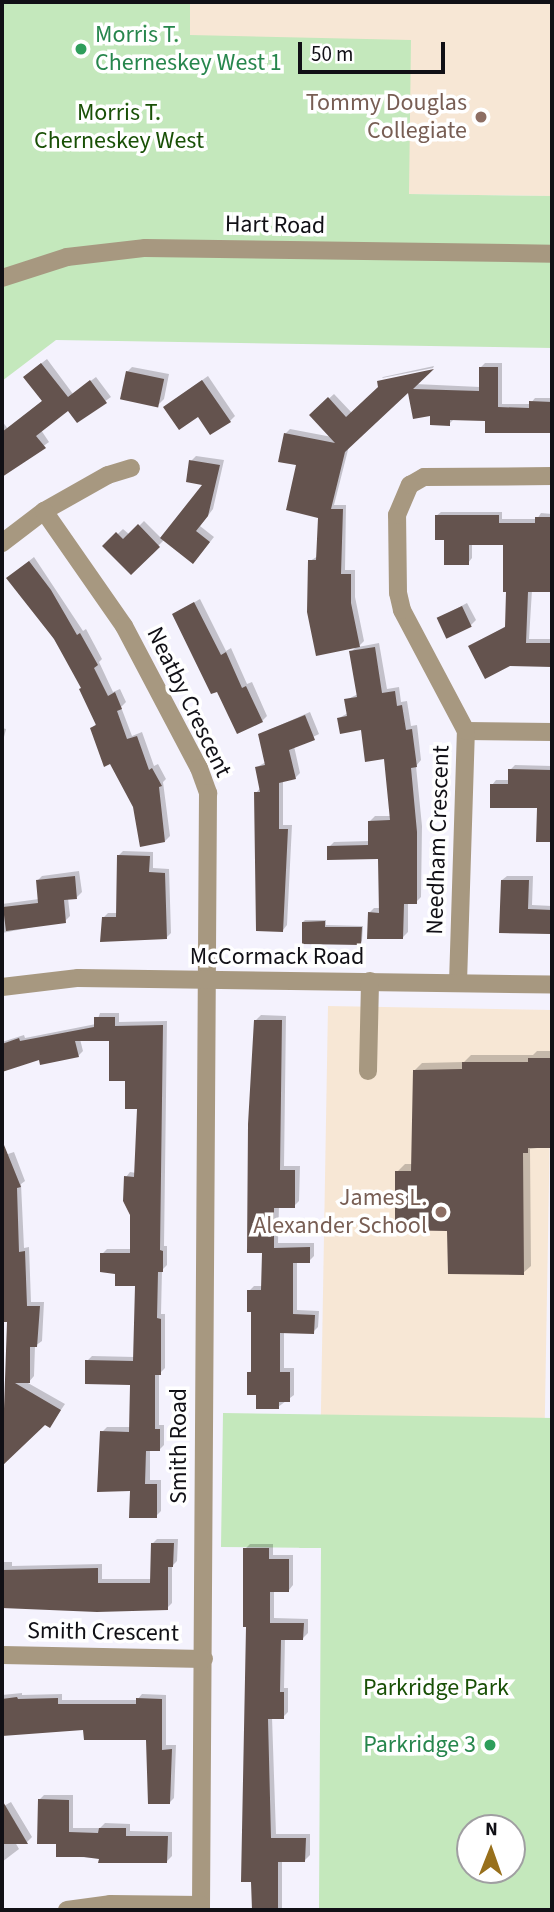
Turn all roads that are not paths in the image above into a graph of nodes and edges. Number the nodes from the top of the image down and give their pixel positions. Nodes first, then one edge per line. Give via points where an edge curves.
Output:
1 (552, 254) edge
2 (2, 278) edge
3 (131, 468) dead end
4 (552, 476) edge
5 (44, 511) junction
6 (2, 542) edge
7 (466, 731) junction
8 (552, 732) edge
9 (370, 981) junction
10 (207, 982) junction
11 (458, 983) junction
12 (552, 985) edge
13 (2, 987) edge
14 (368, 1071) dead end
15 (2, 1655) edge
16 (204, 1659) junction
17 (201, 1908) edge
18 (67, 1910) edge

1 - 2 street, Hart Road via 145,248 67,257
3 - 5 street via 108,475
4 - 7 street, Needham Crescent via 433,476 410,485 403,495 397,515 402,610
5 - 6 street
5 - 10 street, Neatby Crescent via 124,626 205,780 209,806
7 - 8 street
7 - 11 street, Needham Crescent
9 - 10 street, McCormack Road
9 - 11 street, McCormack Road
9 - 14 street
10 - 13 street, McCormack Road via 78,978
10 - 16 street, Smith Road
11 - 12 street, McCormack Road
15 - 16 street, Smith Crescent
16 - 17 street, Smith Road
17 - 18 street via 110,1904

